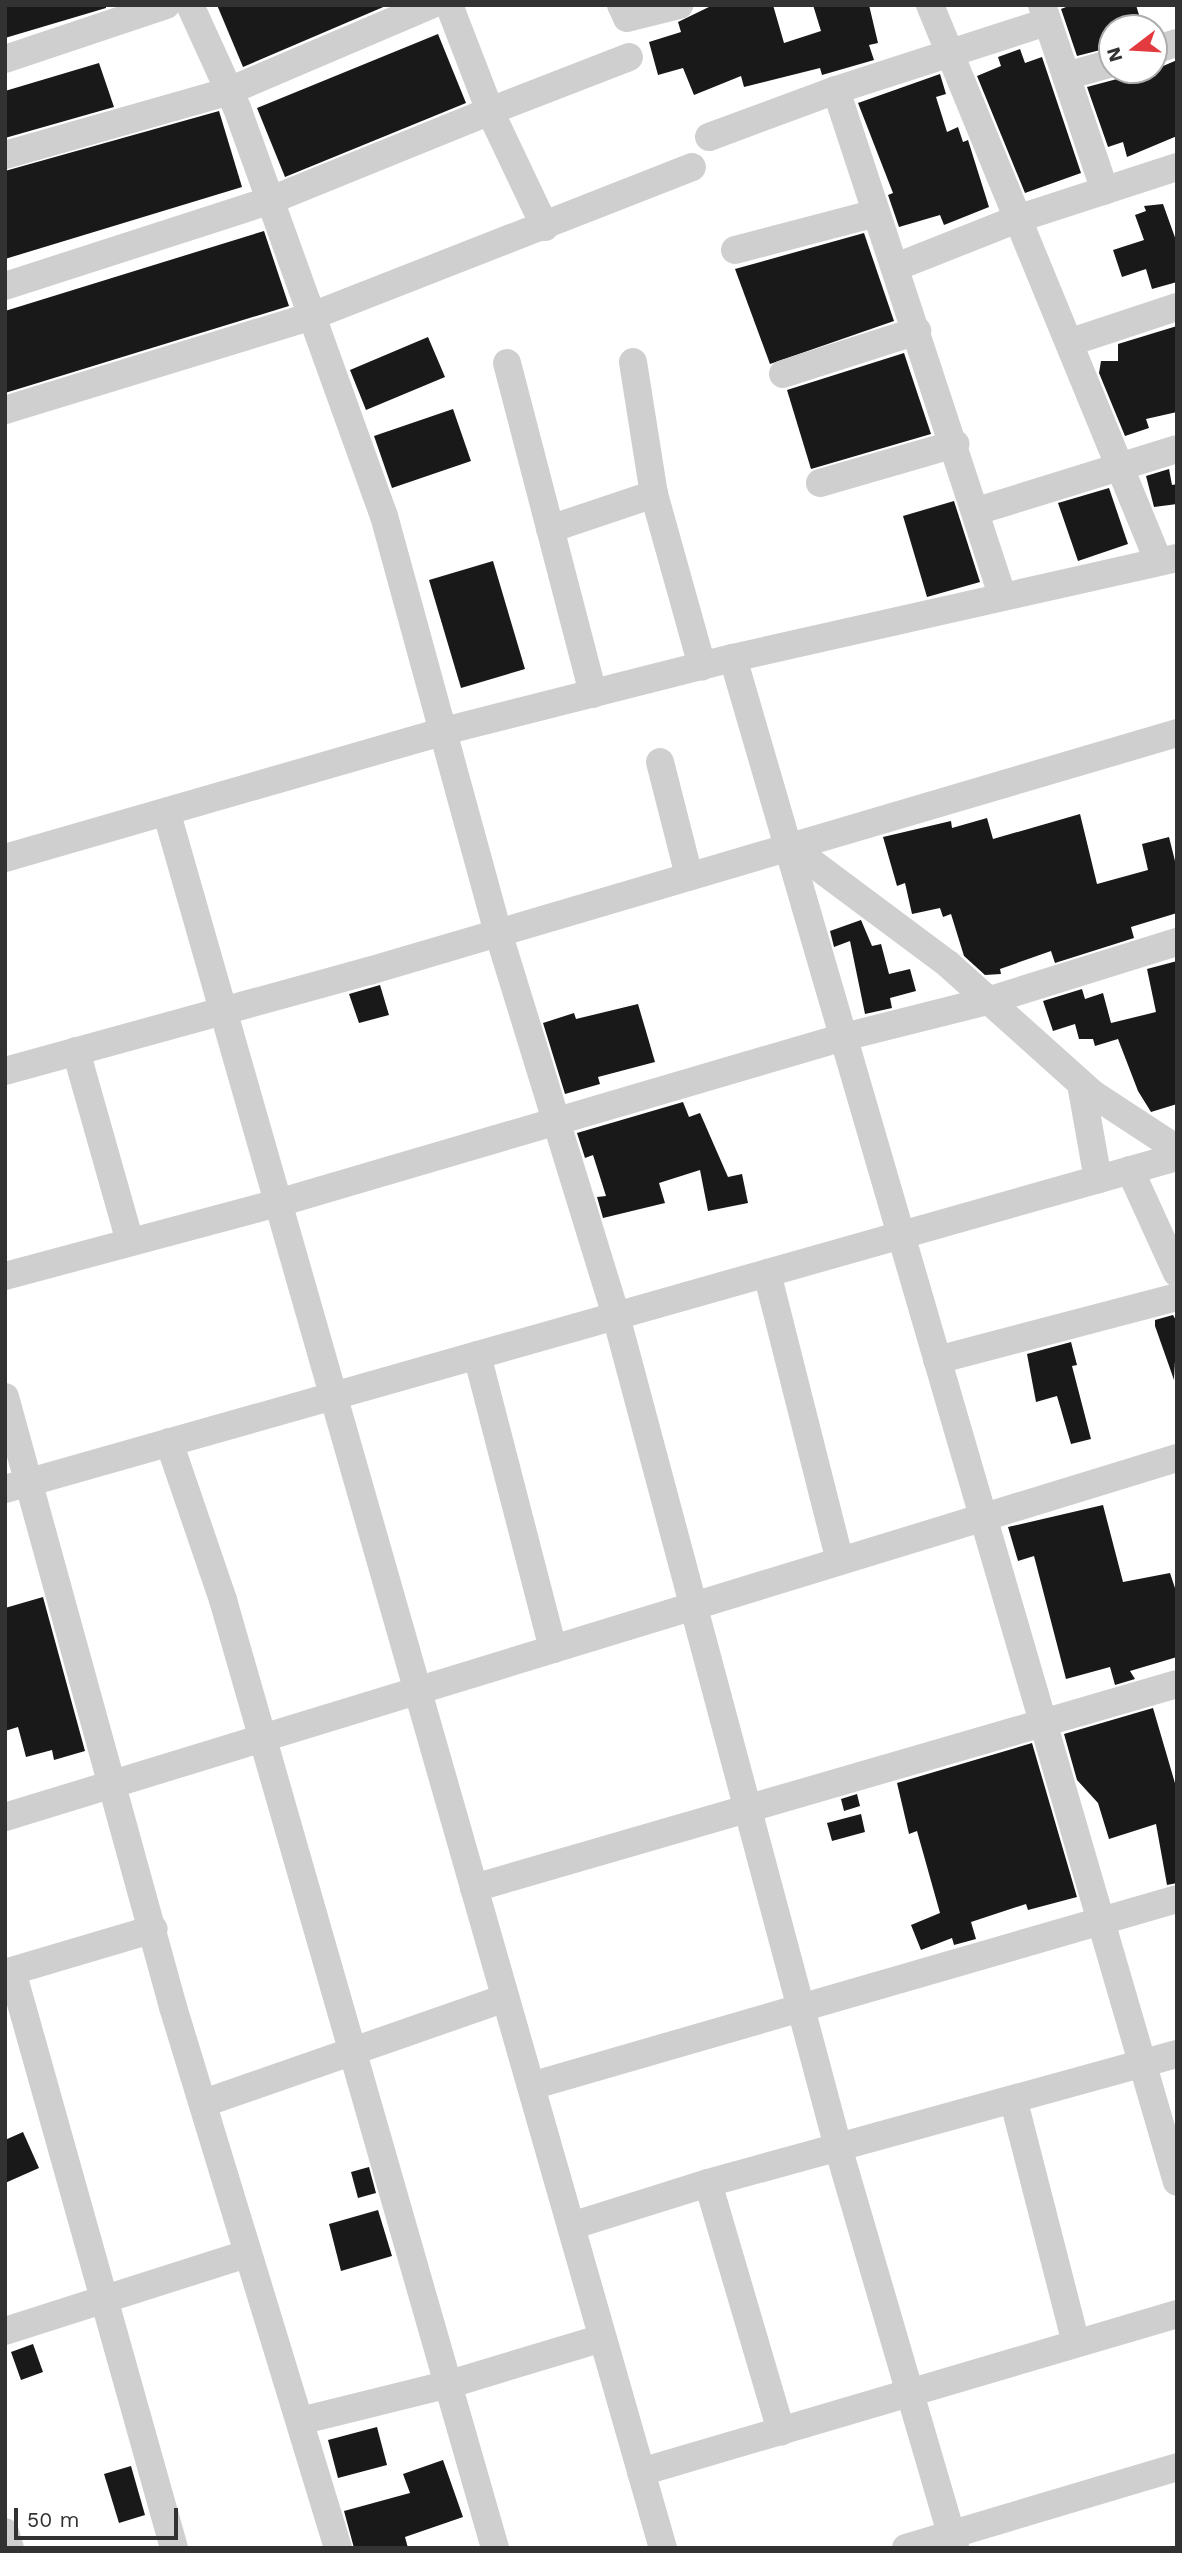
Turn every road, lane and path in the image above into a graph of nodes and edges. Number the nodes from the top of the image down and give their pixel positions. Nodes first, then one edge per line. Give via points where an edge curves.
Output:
1 (166, 5) edge
2 (190, 5) edge
3 (431, 5) edge
4 (449, 5) edge
5 (621, 5) edge
6 (679, 5) edge
7 (930, 5) edge
8 (1045, 14) edge
9 (951, 54) junction
10 (629, 57) dead end
11 (5, 59) edge
12 (1098, 67) edge
13 (1066, 76) junction
14 (836, 90) junction
15 (229, 91) junction
16 (490, 111) junction
17 (709, 138) dead end
18 (5, 155) edge
19 (692, 167) dead end
20 (1177, 167) edge
21 (1105, 191) junction
22 (271, 200) junction
23 (876, 213) junction
24 (1020, 218) junction
25 (545, 227) junction
26 (734, 250) dead end
27 (896, 267) junction
28 (5, 286) edge
29 (1177, 307) edge
30 (312, 316) junction
31 (917, 331) junction
32 (1072, 342) junction
33 (633, 362) dead end
34 (507, 363) dead end
35 (783, 374) dead end
36 (5, 410) edge
37 (955, 444) junction
38 (1177, 450) edge
39 (1122, 465) junction
40 (820, 483) dead end
41 (654, 494) junction
42 (977, 512) junction
43 (550, 530) junction
44 (1167, 559) edge
45 (1002, 595) junction
46 (733, 658) junction
47 (702, 666) junction
48 (593, 694) junction
49 (444, 731) junction
50 (1177, 733) edge
51 (660, 762) dead end
52 (167, 814) junction
53 (787, 845) junction
54 (5, 858) edge
55 (689, 876) junction
56 (498, 932) junction
57 (1177, 942) edge
58 (988, 1001) junction
59 (223, 1010) junction
60 (844, 1037) junction
61 (76, 1051) junction
62 (5, 1070) edge
63 (1081, 1084) junction
64 (557, 1119) junction
65 (1177, 1149) edge
66 (1177, 1157) edge
67 (1130, 1170) junction
68 (1098, 1179) junction
69 (278, 1203) junction
70 (901, 1235) junction
71 (130, 1242) junction
72 (766, 1273) junction
73 (1177, 1273) edge
74 (5, 1276) edge
75 (1177, 1297) edge
76 (616, 1316) junction
77 (477, 1355) junction
78 (937, 1360) junction
79 (333, 1396) junction
80 (5, 1397) edge
81 (169, 1443) junction
82 (1177, 1458) edge
83 (18, 1485) edge
84 (983, 1517) junction
85 (840, 1561) junction
86 (691, 1607) junction
87 (553, 1649) junction
88 (1177, 1684) edge
89 (417, 1690) junction
90 (1043, 1722) junction
91 (261, 1738) junction
92 (114, 1783) junction
93 (749, 1808) junction
94 (5, 1817) edge
95 (474, 1888) junction
96 (1177, 1899) edge
97 (1101, 1921) junction
98 (154, 1929) junction
99 (9, 1972) edge
100 (505, 1998) junction
101 (802, 2008) junction
102 (350, 2051) junction
103 (1177, 2054) edge
104 (1142, 2062) junction
105 (531, 2086) junction
106 (1014, 2102) junction
107 (204, 2103) junction
108 (838, 2147) junction
109 (1177, 2182) edge
110 (708, 2183) junction
111 (570, 2227) junction
112 (246, 2253) junction
113 (103, 2299) junction
114 (1177, 2314) edge
115 (5, 2331) edge
116 (602, 2338) junction
117 (1076, 2343) junction
118 (450, 2384) junction
119 (910, 2392) junction
120 (300, 2421) junction
121 (781, 2431) junction
122 (1177, 2467) edge
123 (641, 2472) junction
124 (5, 2532) edge
125 (953, 2541) edge
126 (10, 2548) edge
127 (174, 2548) edge
128 (338, 2548) edge
129 (495, 2548) edge
130 (663, 2548) edge
131 (906, 2548) edge

1 - 11 street
2 - 15 street
3 - 15 street
4 - 16 street
5 - 6 street via 627,18
7 - 9 street
8 - 9 street
8 - 13 street
9 - 14 street
9 - 24 street
10 - 16 street
12 - 13 street
13 - 21 street
14 - 17 street
14 - 23 street
15 - 18 street
15 - 22 street
16 - 22 street
16 - 25 street
19 - 25 street
20 - 21 street
21 - 24 street
22 - 28 street
22 - 30 street
23 - 26 street
23 - 27 street
24 - 27 street
24 - 32 street
25 - 30 street
27 - 31 street
29 - 32 street
30 - 36 street
30 - 49 street via 384,516
31 - 35 street
31 - 37 street
32 - 39 street
33 - 41 street
34 - 43 street
37 - 40 street
37 - 42 street
38 - 39 street
39 - 42 street
39 - 44 street
41 - 43 street
41 - 47 street
42 - 45 street
43 - 48 street
44 - 45 street
45 - 46 street
46 - 47 street
46 - 53 street
47 - 48 street
48 - 49 street
49 - 52 street
49 - 56 street
50 - 53 street
51 - 55 street
52 - 54 street
52 - 59 street
53 - 55 street
53 - 58 street via 948,964
53 - 60 street
55 - 56 street
56 - 59 street
56 - 64 street
57 - 58 street
58 - 60 street
58 - 63 street
59 - 61 street
59 - 69 street
60 - 64 street
60 - 70 street
61 - 62 street
61 - 71 street
63 - 65 street
63 - 68 street
64 - 69 street
64 - 76 street
66 - 67 street
67 - 68 street
67 - 73 street
68 - 70 street
69 - 71 street
69 - 79 street
70 - 72 street
70 - 78 street
71 - 74 street
72 - 76 street
72 - 85 street
75 - 78 street
76 - 77 street
76 - 86 street
77 - 79 street
77 - 87 street
78 - 84 street
79 - 81 street
79 - 89 street
80 - 83 street
81 - 83 street
81 - 91 street via 223,1600
82 - 84 street
83 - 92 street
84 - 85 street
84 - 90 street
85 - 86 street
86 - 87 street
86 - 93 street
87 - 89 street
88 - 90 street
89 - 91 street
89 - 95 street
90 - 93 street
90 - 97 street
91 - 92 street
91 - 102 street
92 - 94 street
92 - 98 street
93 - 95 street
93 - 101 street
95 - 100 street
96 - 97 street
97 - 101 street
97 - 104 street
98 - 99 street
98 - 107 street
99 - 113 street
100 - 102 street
100 - 105 street
101 - 105 street
101 - 108 street
102 - 107 street
102 - 118 street
103 - 104 street
104 - 106 street
104 - 109 street
105 - 111 street
106 - 108 street
106 - 117 street
107 - 112 street
108 - 110 street
108 - 119 street
110 - 111 street
110 - 121 street
111 - 116 street
112 - 113 street
112 - 120 street
113 - 115 street
113 - 127 street
114 - 117 street
116 - 118 street
116 - 123 street
117 - 119 street
118 - 120 street
118 - 129 street
119 - 121 street
119 - 125 street
120 - 128 street
121 - 123 street
122 - 125 street
123 - 130 street
124 - 126 street
125 - 131 street

